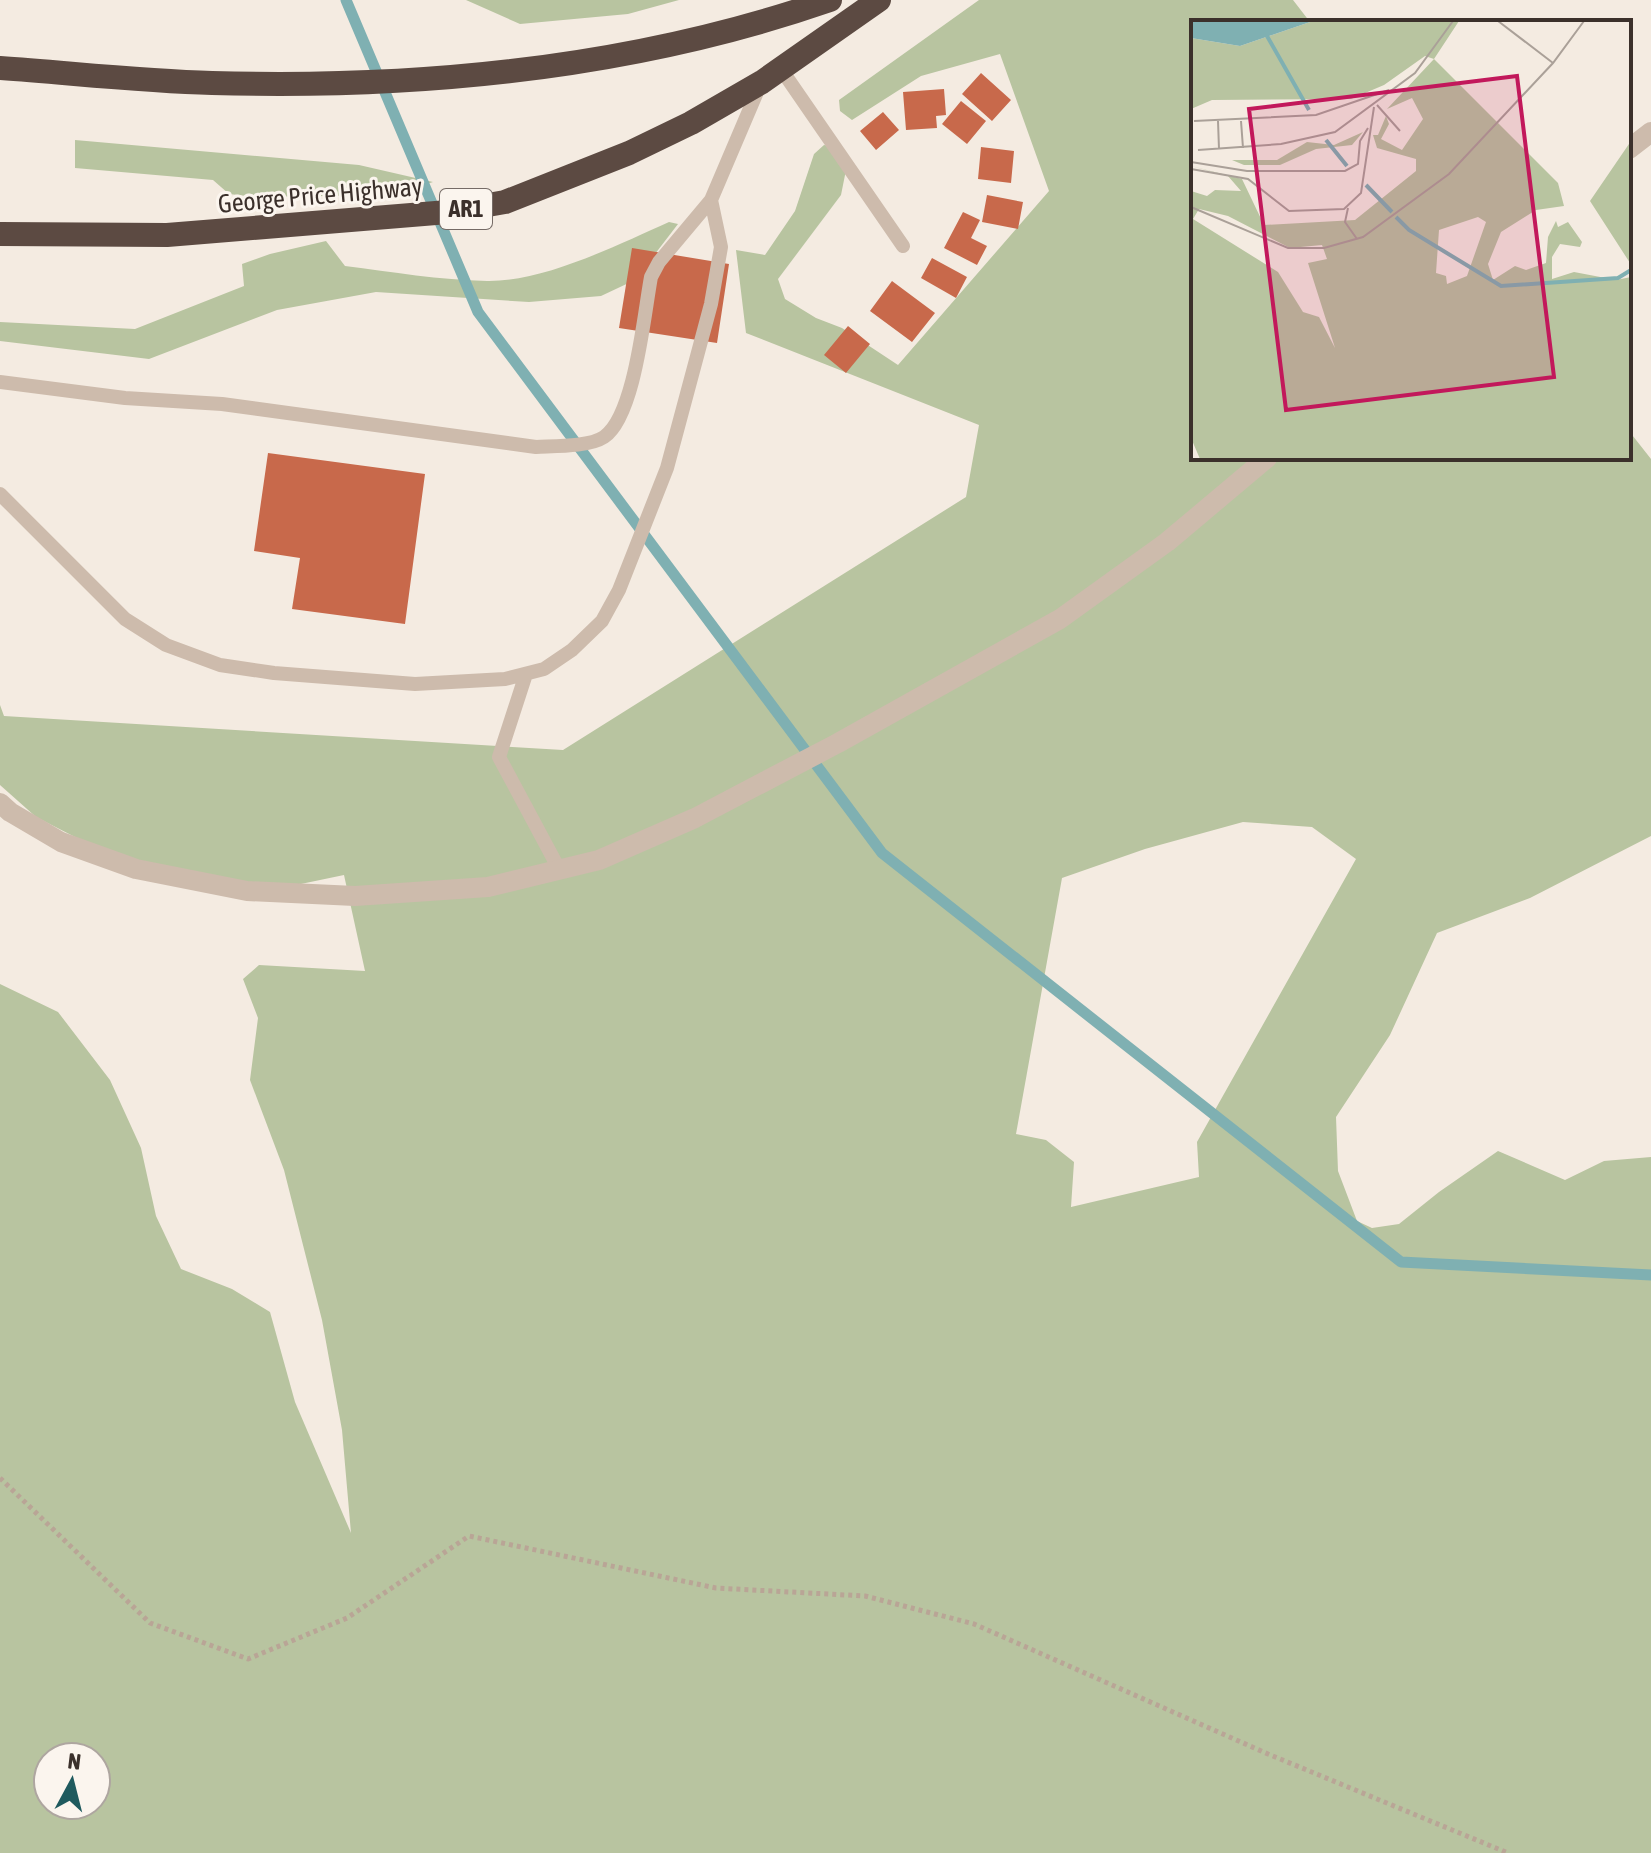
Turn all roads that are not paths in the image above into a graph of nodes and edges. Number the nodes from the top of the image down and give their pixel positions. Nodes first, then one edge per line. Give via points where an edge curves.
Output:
1 (830, 0) edge
2 (879, 0) edge
3 (0, 68) edge
4 (771, 76) junction
5 (1651, 132) edge
6 (1631, 147) edge
7 (711, 200) junction
8 (0, 234) edge
9 (903, 246) dead end
10 (0, 382) edge
11 (1265, 460) edge
12 (0, 494) edge
13 (526, 674) junction
14 (0, 803) edge
15 (559, 869) junction

1 - 3 highway via 638,51 540,69 404,82 210,83
2 - 4 highway, George Price Highway / AR1
4 - 7 lane
4 - 8 highway, George Price Highway / AR1 via 629,153 505,202 448,212 167,235
4 - 9 lane
5 - 6 street
7 - 10 lane via 651,277 623,415 604,437 579,444 536,447 222,404
7 - 13 lane via 721,247 711,304 651,509 602,621 563,657
11 - 15 street via 1167,542 1060,619 695,818 599,860
12 - 13 lane via 125,619 166,645 220,665 415,684
13 - 15 lane via 499,757
14 - 15 street via 61,842 91,853 136,869 247,891 370,895 488,887

